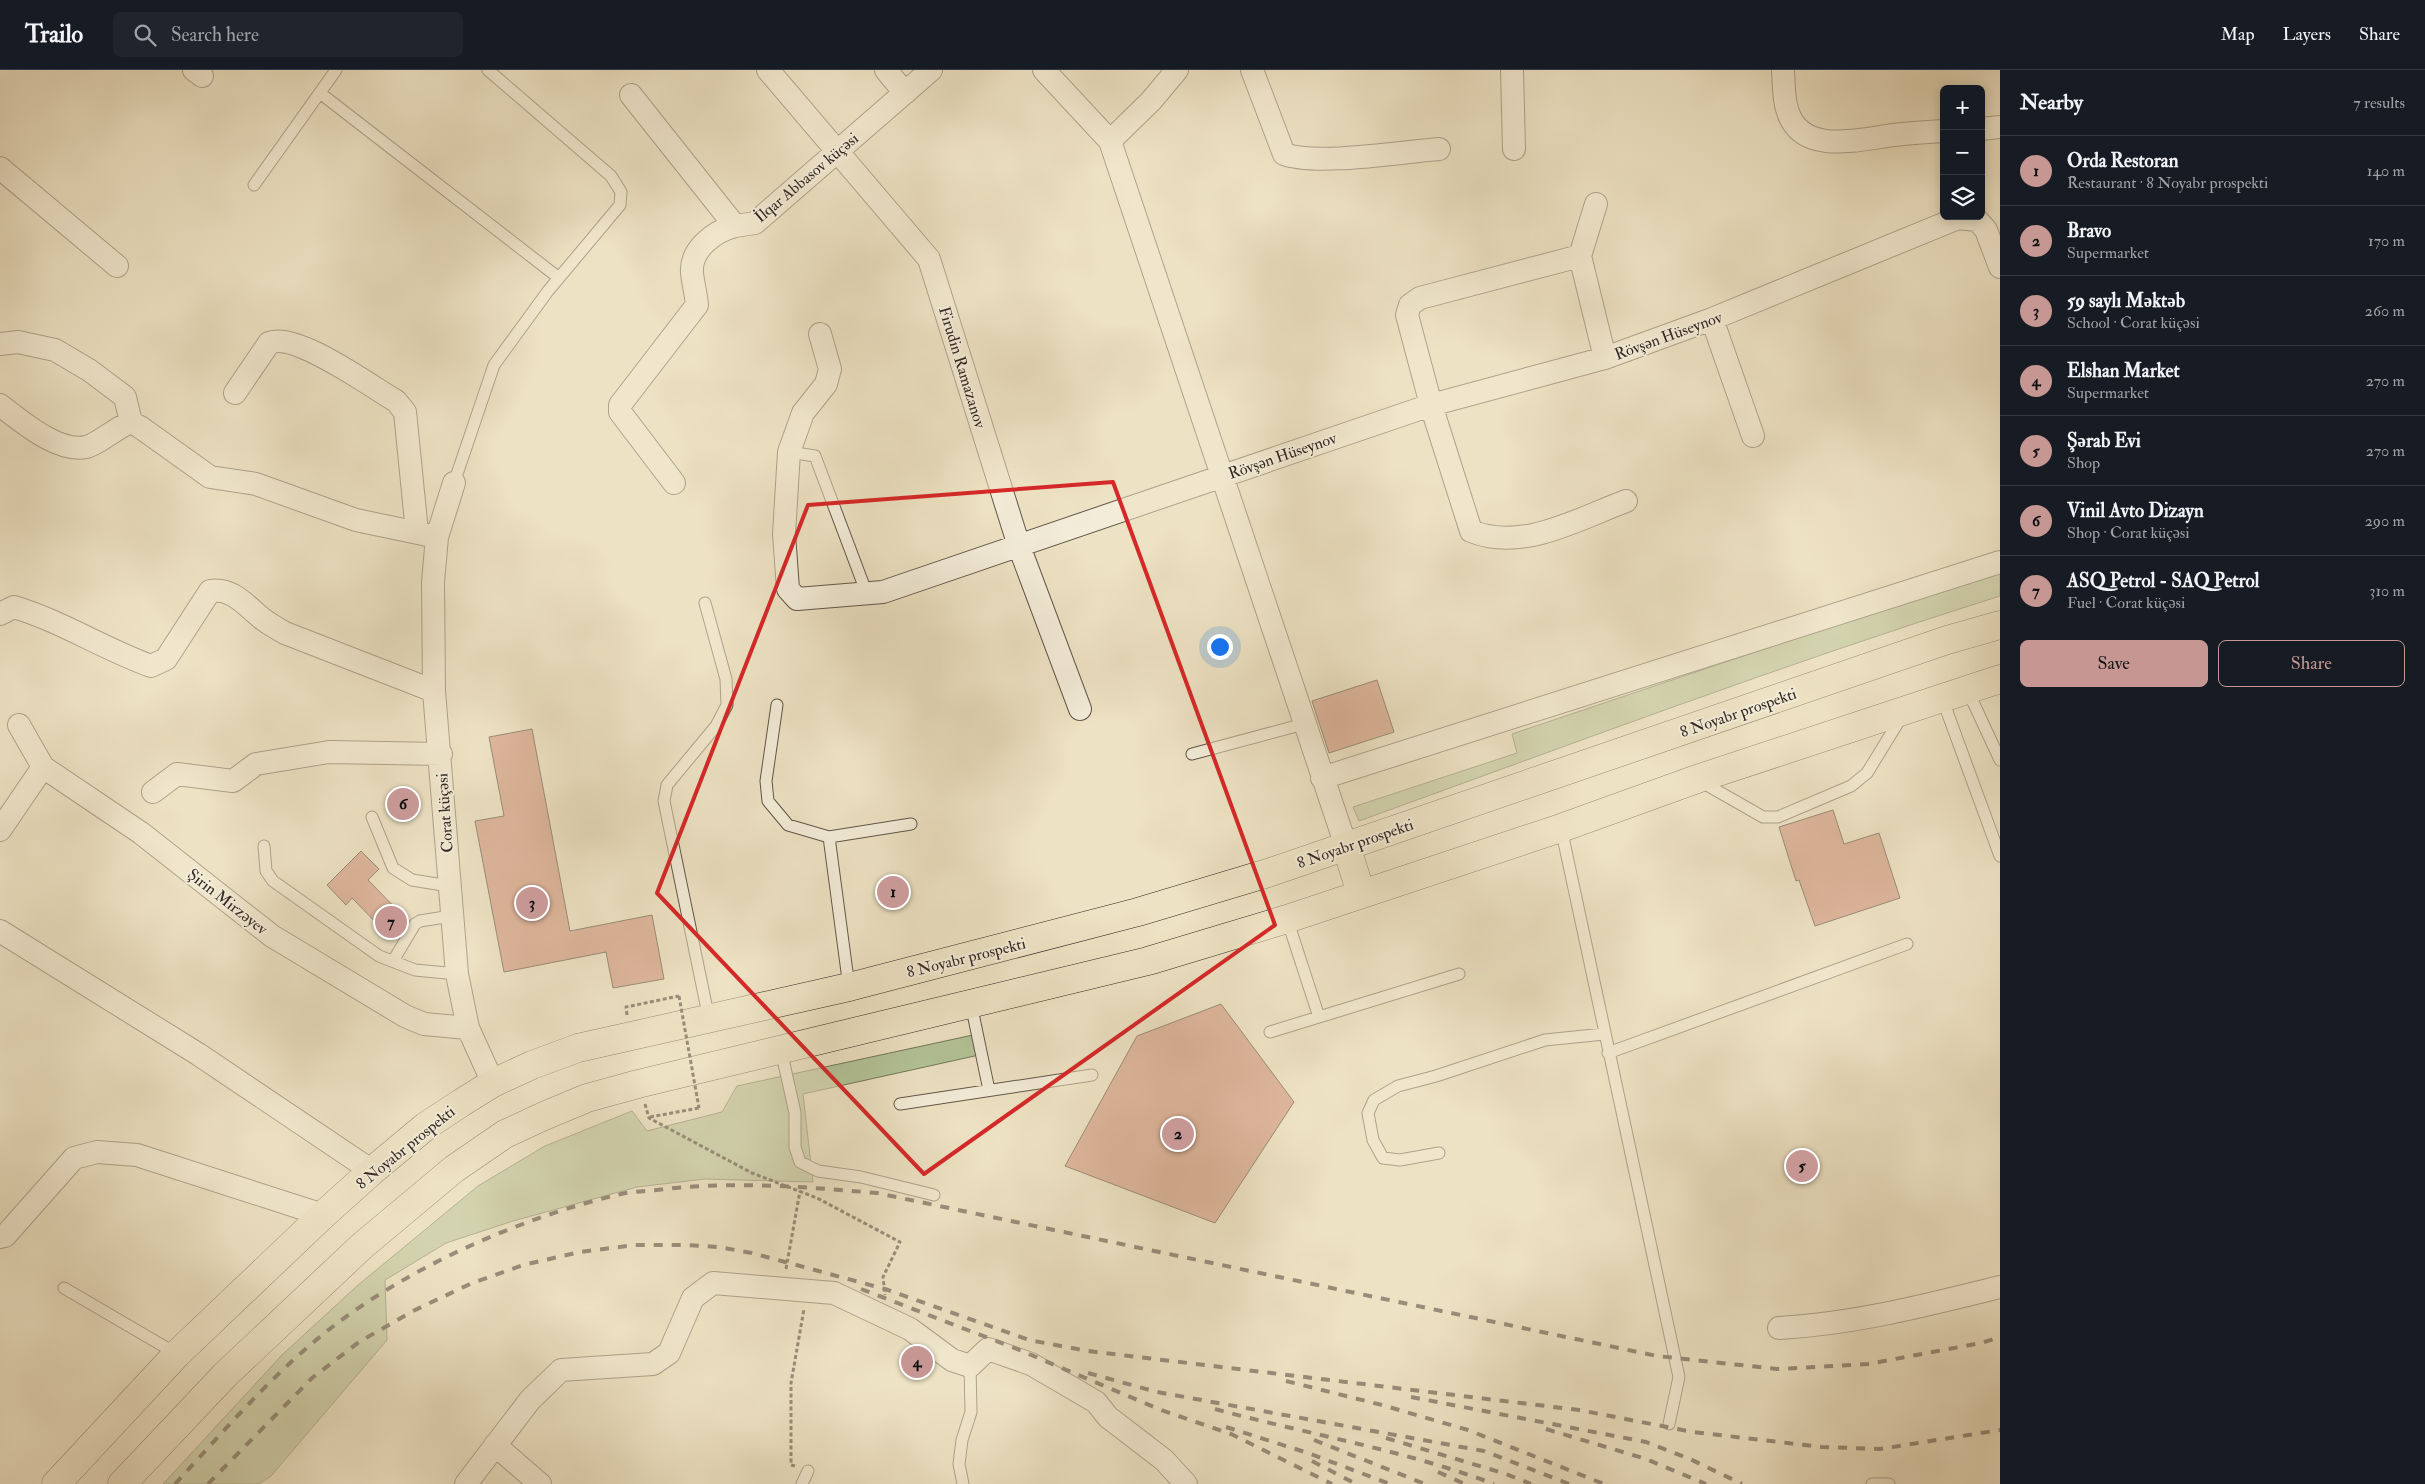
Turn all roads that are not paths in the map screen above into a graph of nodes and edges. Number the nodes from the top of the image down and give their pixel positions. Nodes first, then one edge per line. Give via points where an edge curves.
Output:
1 (336, 70) edge
2 (488, 70) edge
3 (768, 70) edge
4 (886, 70) edge
5 (931, 70) edge
6 (1044, 70) edge
7 (1177, 70) edge
8 (1252, 70) edge
9 (1512, 70) edge
10 (1783, 70) edge
11 (320, 93) junction
12 (905, 93) junction
13 (631, 95) dead end
14 (2000, 127) edge
15 (1985, 129) edge
16 (1940, 131) edge
17 (1110, 141) junction
18 (1439, 148) dead end
19 (1514, 148) dead end
20 (838, 152) junction
21 (0, 168) edge
22 (254, 185) dead end
23 (1596, 204) dead end
24 (735, 226) junction
25 (1580, 256) junction
26 (116, 266) dead end
27 (2000, 267) edge
28 (559, 278) junction
29 (1712, 319) junction
30 (820, 334) dead end
31 (0, 344) edge
32 (1605, 358) junction
33 (234, 393) dead end
34 (0, 405) edge
35 (1431, 405) junction
36 (131, 422) junction
37 (1752, 436) dead end
38 (789, 452) junction
39 (1221, 476) junction
40 (454, 483) joint
41 (674, 483) dead end
42 (1626, 501) dead end
43 (427, 534) junction
44 (1019, 546) junction
45 (2000, 562) edge
46 (867, 594) junction
47 (705, 602) dead end
48 (0, 614) edge
49 (2000, 625) edge
50 (2000, 679) edge
51 (1968, 689) junction
52 (434, 691) junction
53 (1942, 698) junction
54 (778, 705) dead end
55 (1080, 709) dead end
56 (1906, 709) junction
57 (1304, 724) junction
58 (19, 726) dead end
59 (441, 754) junction
60 (1192, 754) dead end
61 (2000, 760) edge
62 (43, 767) junction
63 (1322, 778) junction
64 (1697, 779) junction
65 (153, 792) dead end
66 (372, 817) dead end
67 (2, 824) edge
68 (911, 824) dead end
69 (1561, 828) junction
70 (829, 837) junction
71 (264, 846) dead end
72 (1346, 846) junction
73 (2000, 856) edge
74 (449, 886) junction
75 (1361, 893) junction
76 (452, 916) junction
77 (1287, 919) junction
78 (0, 931) edge
79 (1907, 944) dead end
80 (393, 962) junction
81 (457, 974) junction
82 (1459, 974) dead end
83 (848, 987) junction
84 (971, 1004) junction
85 (1319, 1017) junction
86 (708, 1018) junction
87 (468, 1028) junction
88 (1270, 1032) dead end
89 (1604, 1034) junction
90 (781, 1050) junction
91 (1608, 1052) junction
92 (1092, 1075) dead end
93 (494, 1083) junction
94 (990, 1090) junction
95 (900, 1104) dead end
96 (1439, 1153) dead end
97 (372, 1171) junction
98 (934, 1195) dead end
99 (323, 1215) junction
100 (0, 1237) edge
101 (2000, 1286) edge
102 (64, 1288) dead end
103 (1779, 1328) dead end
104 (177, 1354) junction
105 (970, 1366) junction
106 (1669, 1424) dead end
107 (495, 1445) junction
108 (808, 1471) road end
109 (56, 1484) edge
110 (122, 1484) edge
111 (466, 1484) edge
112 (540, 1484) edge
113 (802, 1484) edge
114 (963, 1484) edge
115 (1186, 1484) edge
116 (1872, 1484) edge
117 (1888, 1484) edge

1 - 11 lane
2 - 28 lane via 610,176 621,192 620,204
3 - 20 street, Firudin Ramazanov
4 - 12 street
5 - 12 street, İlqar Abbasov küçəsi
6 - 17 street
7 - 17 street
8 - 18 street via 1284,154 1294,158 1336,158
9 - 19 street
10 - 16 street via 1788,112 1797,128 1812,137 1835,143
11 - 22 lane
11 - 28 lane
12 - 20 street, İlqar Abbasov küçəsi
13 - 24 street, İlqar Abbasov küçəsi
14 - 15 street
17 - 39 street
20 - 24 street, İlqar Abbasov küçəsi via 755,223
20 - 44 street, Firudin Ramazanov via 929,259
21 - 26 street
23 - 25 street
24 - 41 street via 707,240 695,256 692,271 697,305 620,406 620,412
25 - 32 street
25 - 35 street via 1420,298 1410,304 1407,315
27 - 29 street, Rövşən Hüseynov via 1986,230 1977,220 1958,218
28 - 40 lane via 494,365
29 - 32 street, Rövşən Hüseynov
29 - 37 street
30 - 38 street, Rövşən Hüseynov via 830,369 826,384 803,413
31 - 36 street via 18,342 55,350 89,370 124,397
32 - 35 street, Rövşən Hüseynov
33 - 43 street via 269,343 277,339 304,346 396,401 405,412
34 - 36 street via 33,430 68,447 88,447
35 - 39 street, Rövşən Hüseynov
35 - 42 street via 1471,531 1487,537 1534,536
36 - 43 street via 210,477 256,484 356,520
38 - 46 lane via 816,456
38 - 46 street, Rövşən Hüseynov via 784,534 788,589 798,599
39 - 44 street, Rövşən Hüseynov
39 - 57 street
40 - 43 street, Corat küçəsi
43 - 52 street, Corat küçəsi via 433,582
44 - 46 street, Rövşən Hüseynov via 883,592
44 - 55 street, Firudin Ramazanov
45 - 63 street
47 - 86 lane via 726,680 727,705 716,726 668,785 664,801
48 - 52 street via 14,606 151,666 166,659 210,591 221,589 243,601 285,633
49 - 72 highway, 8 Noyabr prospekti via 1947,640
50 - 51 highway
51 - 53 highway
51 - 61 lane
52 - 59 street, Corat küçəsi
53 - 56 highway
53 - 73 lane
54 - 70 lane via 766,781 768,801 788,825
56 - 64 highway
56 - 64 lane via 1867,773 1851,786 1778,817 1763,817
57 - 60 lane
57 - 63 street
58 - 62 street, Şirin Mirzəyev
59 - 65 street via 329,752 256,764 232,781 177,774
59 - 74 street, Corat küçəsi
62 - 67 street
62 - 87 street, Şirin Mirzəyev via 141,833 272,936 404,1016 424,1024
63 - 72 street
64 - 69 highway
66 - 74 lane via 392,868 412,880
68 - 70 lane
69 - 75 highway
69 - 89 lane
70 - 83 lane
71 - 80 lane via 266,871 273,881 379,956
72 - 75 highway
72 - 83 highway, 8 Noyabr prospekti via 1138,912
74 - 76 street, Corat küçəsi
75 - 77 highway
76 - 80 lane via 415,924
76 - 81 street, Corat küçəsi
77 - 84 highway via 1148,960
77 - 85 lane
78 - 97 street via 198,1054
79 - 91 lane
80 - 81 lane via 415,970
81 - 87 street, Corat küçəsi
82 - 85 lane
83 - 86 highway, 8 Noyabr prospekti
84 - 90 highway
84 - 94 lane
85 - 88 lane
86 - 93 highway, 8 Noyabr prospekti via 578,1048 532,1064
87 - 93 street, Corat küçəsi
89 - 91 lane
89 - 96 lane via 1545,1040 1398,1086 1374,1100 1368,1112 1373,1140 1382,1158 1400,1160
90 - 98 lane via 794,1105 795,1147 800,1162 818,1171 862,1177
90 - 110 highway via 587,1098 505,1134 454,1169 362,1246 225,1375
91 - 106 lane via 1679,1377
92 - 94 lane
93 - 97 highway, 8 Noyabr prospekti via 426,1126
94 - 95 lane
97 - 99 highway, 8 Noyabr prospekti
99 - 100 street via 137,1155 97,1152 74,1158 5,1236
99 - 104 highway, 8 Noyabr prospekti
101 - 103 street via 1920,1308 1868,1318
102 - 104 lane
104 - 109 highway, 8 Noyabr prospekti
105 - 107 street via 952,1360 910,1329 834,1293 713,1283 693,1298 670,1353 653,1364 561,1370 530,1400
105 - 114 lane via 972,1412 962,1440 959,1464
105 - 115 street via 988,1349 1032,1364 1096,1402 1108,1417 1164,1460
107 - 111 street
107 - 112 street
108 - 113 lane
116 - 117 lane

